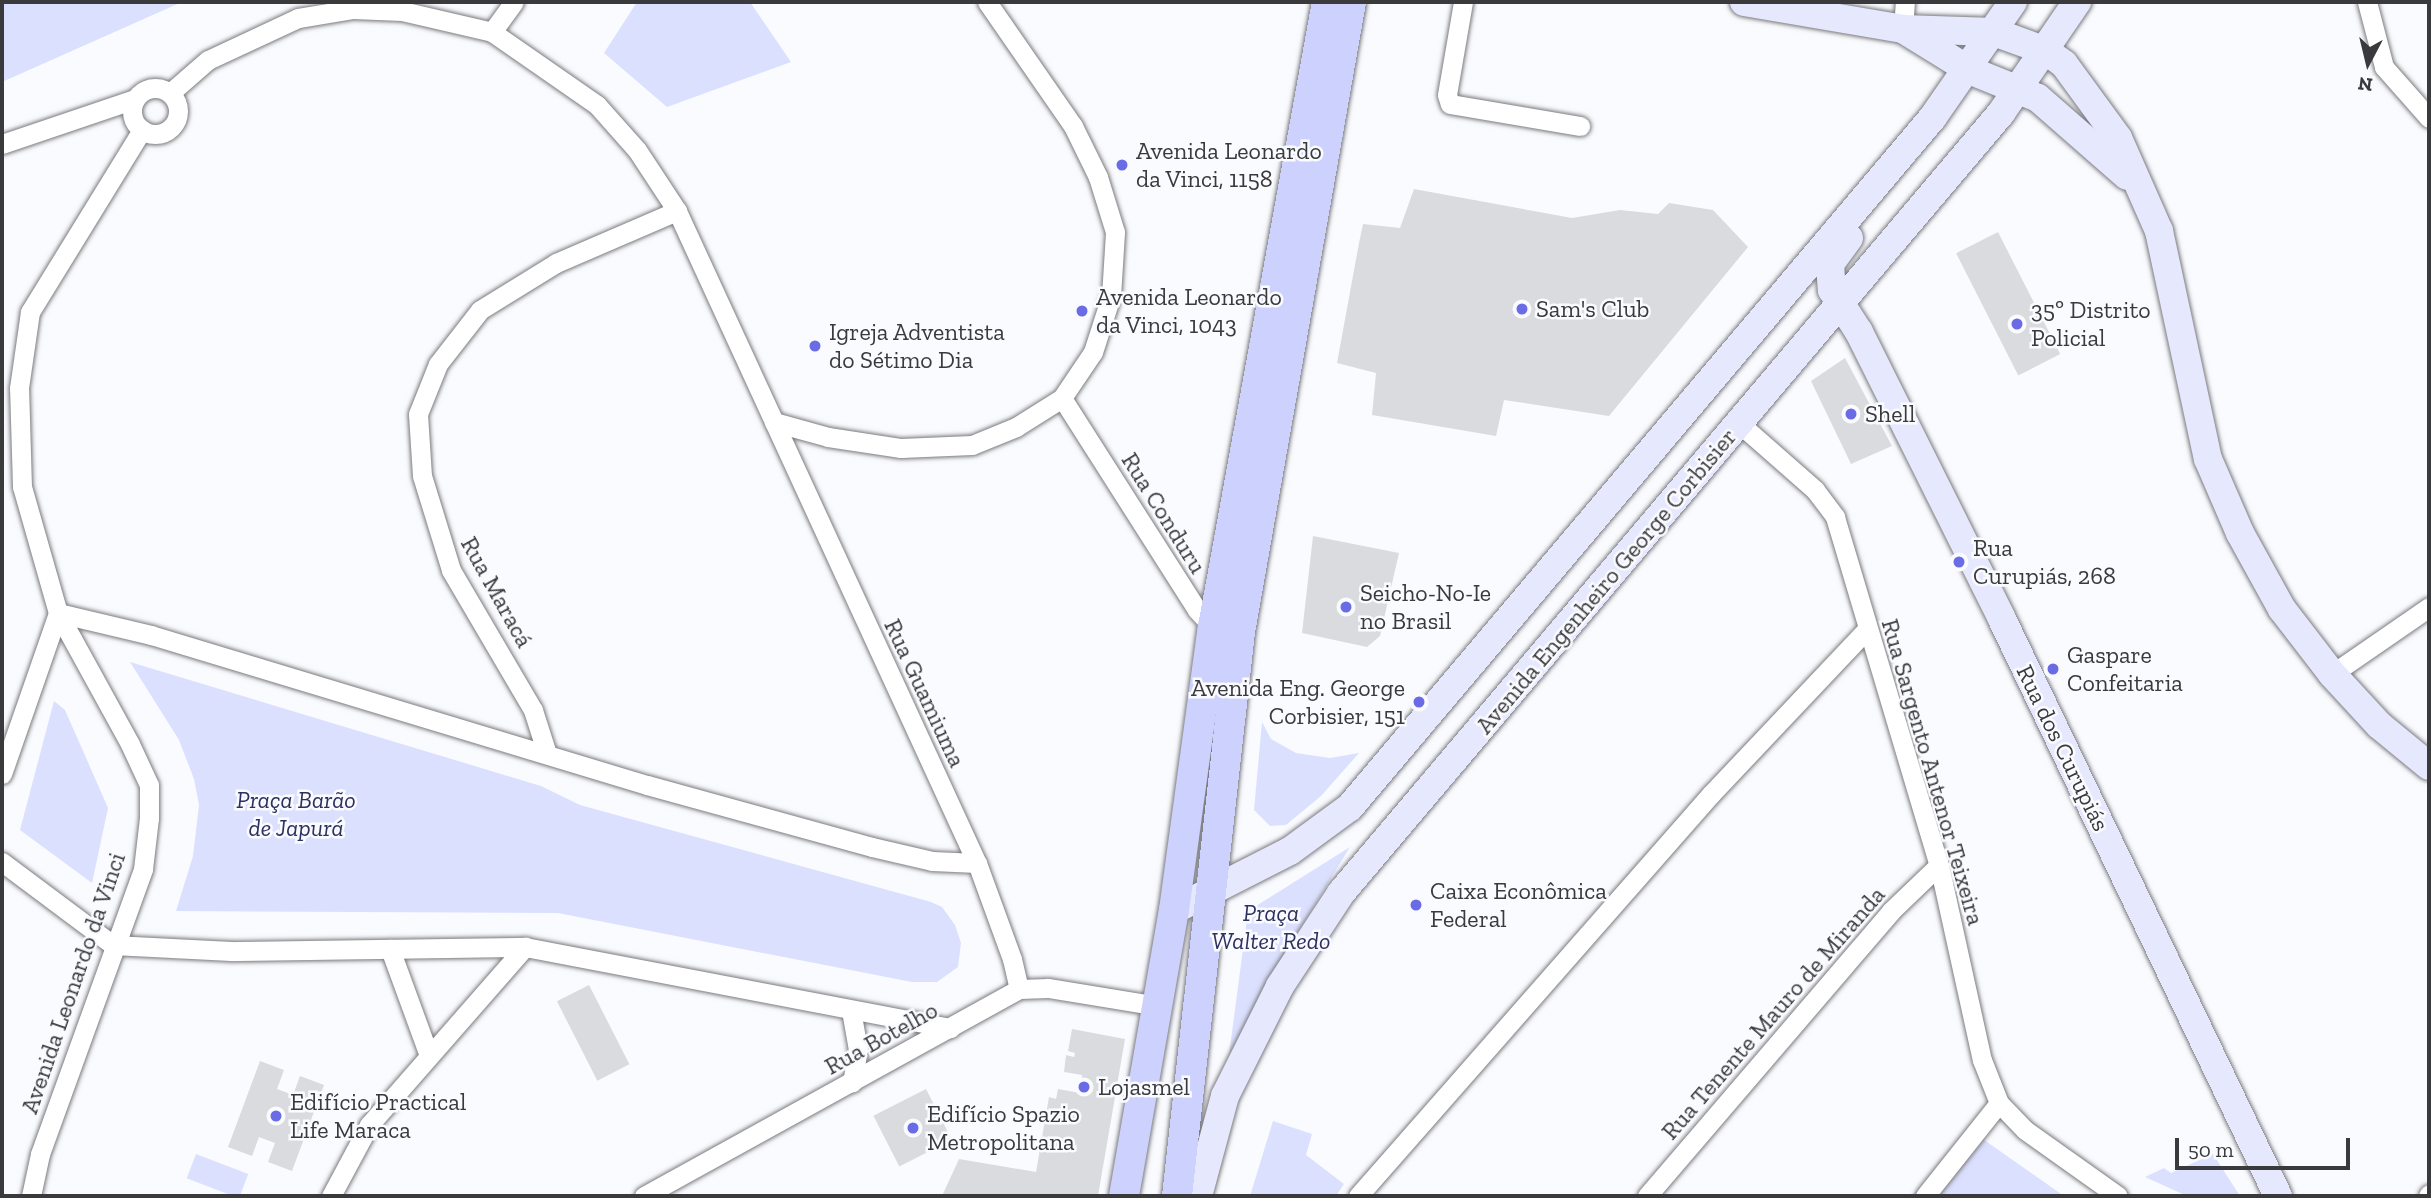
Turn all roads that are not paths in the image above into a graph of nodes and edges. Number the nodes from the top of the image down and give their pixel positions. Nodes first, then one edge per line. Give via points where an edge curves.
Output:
1 (514, 2) edge
2 (987, 2) edge
3 (1327, 2) edge
4 (1351, 2) edge
5 (1462, 2) edge
6 (1744, 2) edge
7 (2013, 2) edge
8 (2077, 2) edge
9 (2367, 2) edge
10 (1904, 15) edge
11 (492, 32) junction
12 (1994, 32) junction
13 (2046, 51) junction
14 (1969, 70) junction
15 (2018, 89) junction
16 (170, 93) junction
17 (135, 99) junction
18 (2429, 118) edge
19 (1580, 126) dead end
20 (142, 130) junction
21 (2, 144) edge
22 (1904, 151) junction
23 (2139, 188) junction
24 (677, 211) junction
25 (1841, 304) junction
26 (1062, 398) junction
27 (774, 422) junction
28 (1740, 424) junction
29 (2429, 607) edge
30 (58, 613) junction
31 (1226, 629) junction
32 (1867, 629) junction
33 (2332, 674) junction
34 (547, 754) junction
35 (2429, 766) edge
36 (2, 774) edge
37 (2, 862) edge
38 (977, 863) junction
39 (1939, 865) junction
40 (1211, 890) junction
41 (1174, 910) junction
42 (113, 945) junction
43 (525, 947) junction
44 (390, 949) junction
45 (1018, 989) junction
46 (1158, 1006) junction
47 (851, 1010) junction
48 (950, 1028) junction
49 (428, 1053) junction
50 (852, 1082) junction
51 (1999, 1103) junction
52 (31, 1196) edge
53 (331, 1196) edge
54 (643, 1196) edge
55 (1124, 1196) edge
56 (1177, 1196) edge
57 (1198, 1196) edge
58 (1358, 1196) edge
59 (1647, 1196) edge
60 (1925, 1196) edge
61 (2118, 1196) edge
62 (2278, 1196) edge

1 - 11 street
2 - 26 street via 1073,126 1098,177 1115,232 1108,307 1093,352
3 - 31 main road
4 - 31 main road
5 - 19 street via 1450,104
6 - 10 main road
7 - 12 main road, Avenida Engenheiro George Corbisier
8 - 13 main road, Avenida Engenheiro George Corbisier
9 - 18 street via 2384,67
10 - 12 main road
10 - 14 main road
11 - 16 street via 402,11 353,9 298,18 208,60
11 - 24 street via 597,105 636,150
12 - 13 main road
12 - 14 main road, Avenida Engenheiro George Corbisier
13 - 15 main road, Avenida Engenheiro George Corbisier
13 - 23 main road via 2064,64 2093,98 2118,138
14 - 15 main road
14 - 22 main road, Avenida Engenheiro George Corbisier
15 - 23 main road via 2070,122
15 - 25 main road, Avenida Engenheiro George Corbisier
16 - 17 street via 147,89
16 - 20 street via 179,106 176,122 156,134
17 - 20 street via 133,119
17 - 21 street
20 - 30 street, Avenida Leonardo da Vinci via 30,312 19,387 22,487
22 - 25 main road, Rua dos Curupiás via 1892,186 1830,264 1832,290
22 - 40 main road, Avenida Engenheiro George Corbisier via 1350,807 1290,851
23 - 33 main road via 2172,280 2208,459 2240,533 2282,609
24 - 27 street
24 - 34 street, Rua Maracá via 556,263 480,310 438,364 418,414 422,476 451,570 533,710
25 - 28 main road, Avenida Engenheiro George Corbisier
25 - 62 main road, Rua dos Curupiás via 2001,617
26 - 27 street via 1016,427 972,445 901,448 828,437
26 - 31 street, Rua Conduru via 1196,610
27 - 38 street, Rua Guamiuma
28 - 32 street, Rua Sargento Antenor Teixeira via 1815,490 1835,517
28 - 57 main road, Avenida Engenheiro George Corbisier via 1341,893 1280,986 1225,1096
29 - 33 street
30 - 34 street via 151,635
30 - 36 street
30 - 42 street, Avenida Leonardo da Vinci via 149,785 143,870
31 - 40 main road
31 - 41 main road
32 - 39 street, Rua Sargento Antenor Teixeira
32 - 58 street via 1711,794 1567,964
33 - 35 main road via 2379,725
34 - 38 street via 872,847 932,861
37 - 42 street
38 - 45 street, Rua Guamiuma via 1012,959
39 - 51 street, Rua Sargento Antenor Teixeira via 1982,1060
39 - 59 street, Rua Tenente Mauro de Miranda via 1891,911
40 - 41 main road, Avenida Engenheiro George Corbisier
40 - 56 main road
41 - 46 main road
42 - 44 street via 231,951
42 - 52 street, Avenida Leonardo da Vinci via 40,1154
43 - 44 street
43 - 47 street via 757,988
43 - 49 street
44 - 49 street
45 - 46 street, Rua Botelho via 1048,988
45 - 48 street, Rua Botelho
46 - 55 main road
47 - 48 street
47 - 50 street via 858,1049
48 - 50 street, Rua Botelho
49 - 53 street via 369,1125
50 - 54 street, Rua Botelho
51 - 60 street
51 - 61 street, Rua Sargento Antenor Teixeira via 2025,1130

